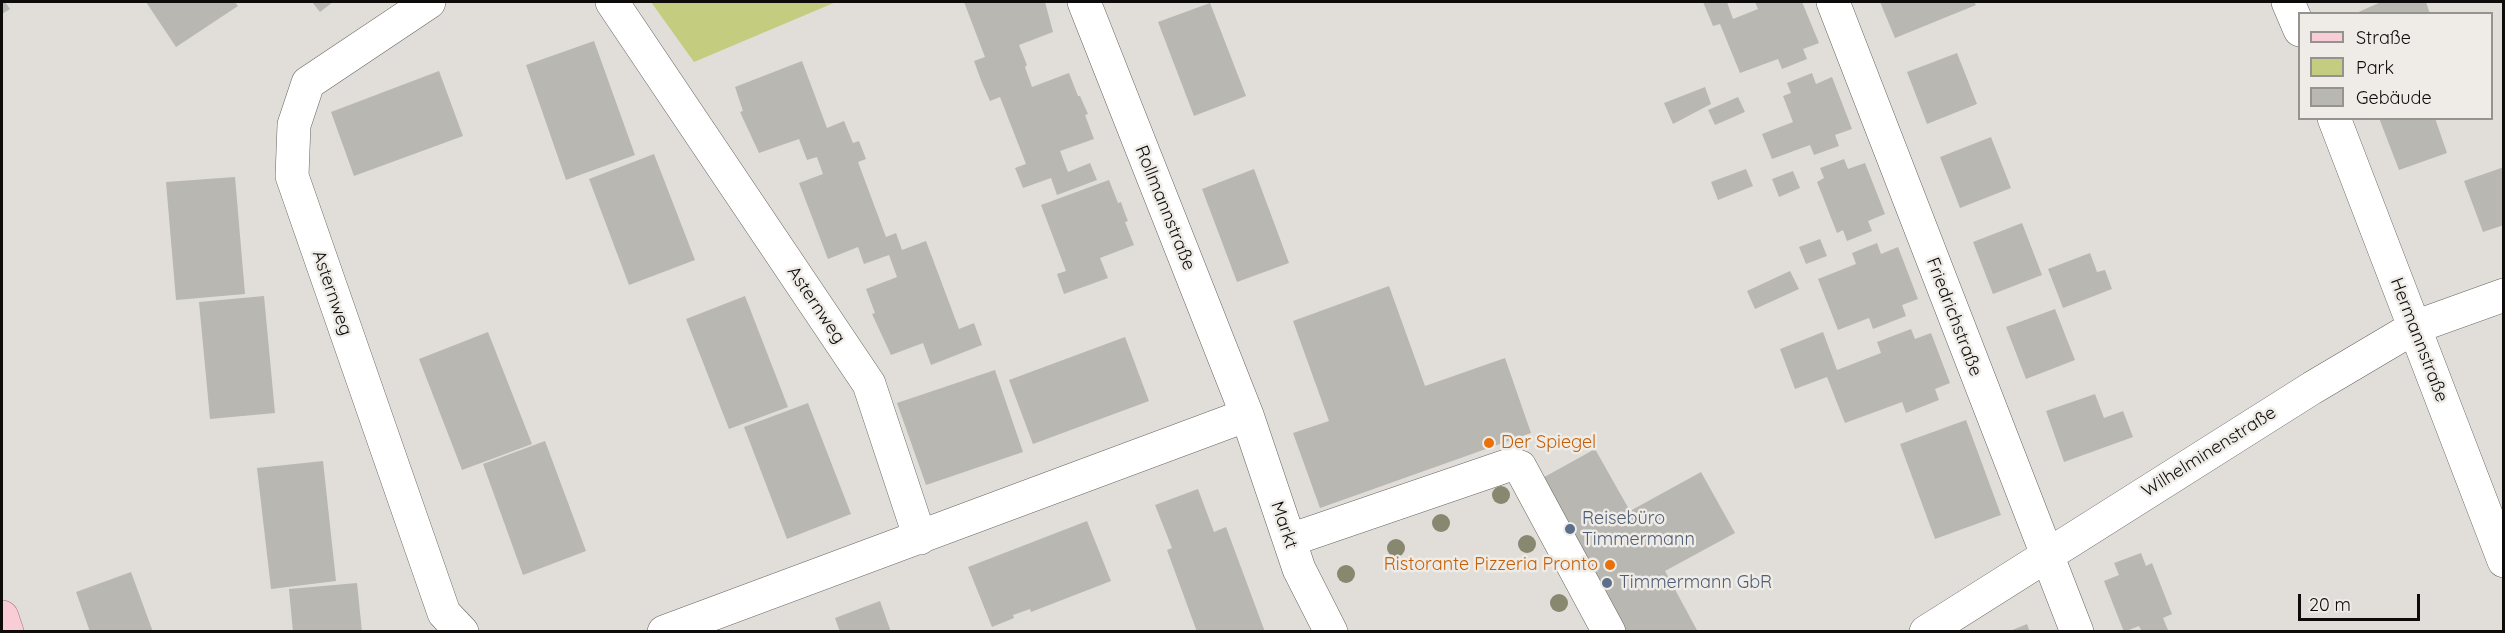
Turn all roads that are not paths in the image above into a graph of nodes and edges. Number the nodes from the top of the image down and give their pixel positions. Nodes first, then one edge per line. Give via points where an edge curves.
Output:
1 (429, 2) edge
2 (612, 2) edge
3 (1084, 2) edge
4 (1833, 2) edge
5 (2288, 2) edge
6 (2298, 25) edge
7 (2335, 120) edge
8 (2504, 295) edge
9 (2415, 327) junction
10 (1247, 415) junction
11 (920, 538) junction
12 (1290, 540) junction
13 (2046, 554) junction
14 (2504, 561) edge
15 (2, 617) edge
16 (7, 632) edge
17 (462, 632) edge
18 (663, 632) edge
19 (1332, 632) edge
20 (1610, 632) edge
21 (1926, 632) edge
22 (2077, 632) edge

1 - 17 street, Asternweg via 308,83 294,125 292,176 444,613
2 - 11 street, Asternweg via 869,384
3 - 10 street, Rollmannstraße
4 - 13 street, Friedrichstraße
5 - 6 street
7 - 9 street, Hermannstraße
8 - 9 street, Wilhelminenstraße
9 - 13 street, Wilhelminenstraße
9 - 14 street, Hermannstraße
10 - 11 street
10 - 12 street, Markt
11 - 18 street
12 - 19 street, Markt via 1299,569
12 - 20 street via 1512,464 1520,467
13 - 21 street, Wilhelminenstraße
13 - 22 street, Friedrichstraße
15 - 16 main road

